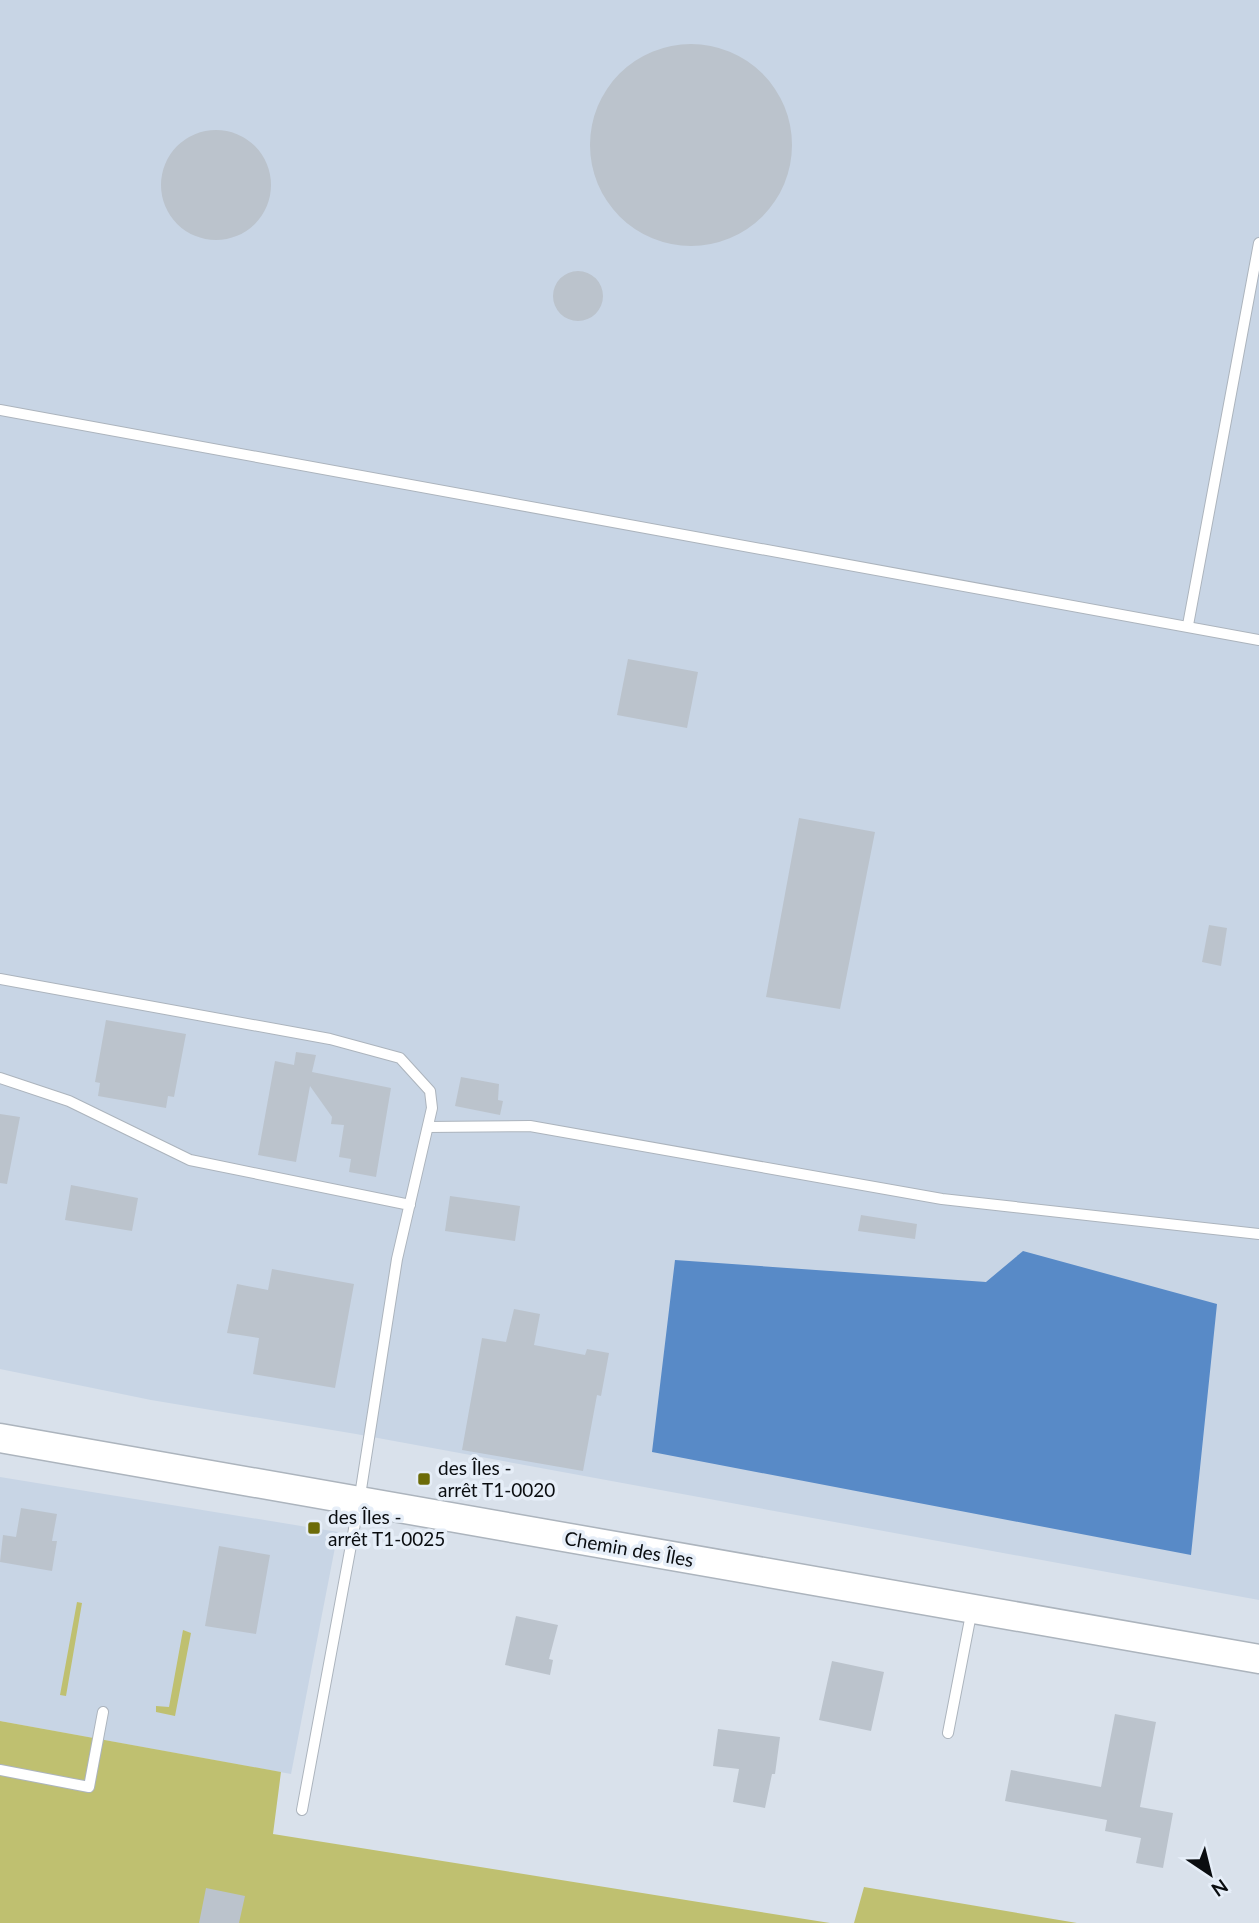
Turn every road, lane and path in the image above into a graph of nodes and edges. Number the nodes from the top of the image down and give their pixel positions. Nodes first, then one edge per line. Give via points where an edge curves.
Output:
1 (1259, 243) edge
2 (0, 410) edge
3 (1188, 625) junction
4 (1259, 640) edge
5 (0, 979) edge
6 (0, 1078) edge
7 (428, 1127) junction
8 (410, 1205) junction
9 (1259, 1234) edge
10 (0, 1438) edge
11 (359, 1502) junction
12 (972, 1609) junction
13 (1259, 1659) edge
14 (103, 1712) dead end
15 (948, 1733) dead end
16 (0, 1770) edge
17 (302, 1810) dead end

1 - 3 lane
2 - 3 lane
3 - 4 lane
5 - 7 lane via 330,1040 400,1058 430,1091
6 - 8 lane via 69,1101 190,1160
7 - 8 lane
7 - 9 lane via 530,1126 942,1199
8 - 11 lane via 397,1259
10 - 11 main road, Chemin des Îles
11 - 12 main road, Chemin des Îles
11 - 17 lane
12 - 13 main road, Chemin des Îles
12 - 15 lane
14 - 16 lane via 89,1787

